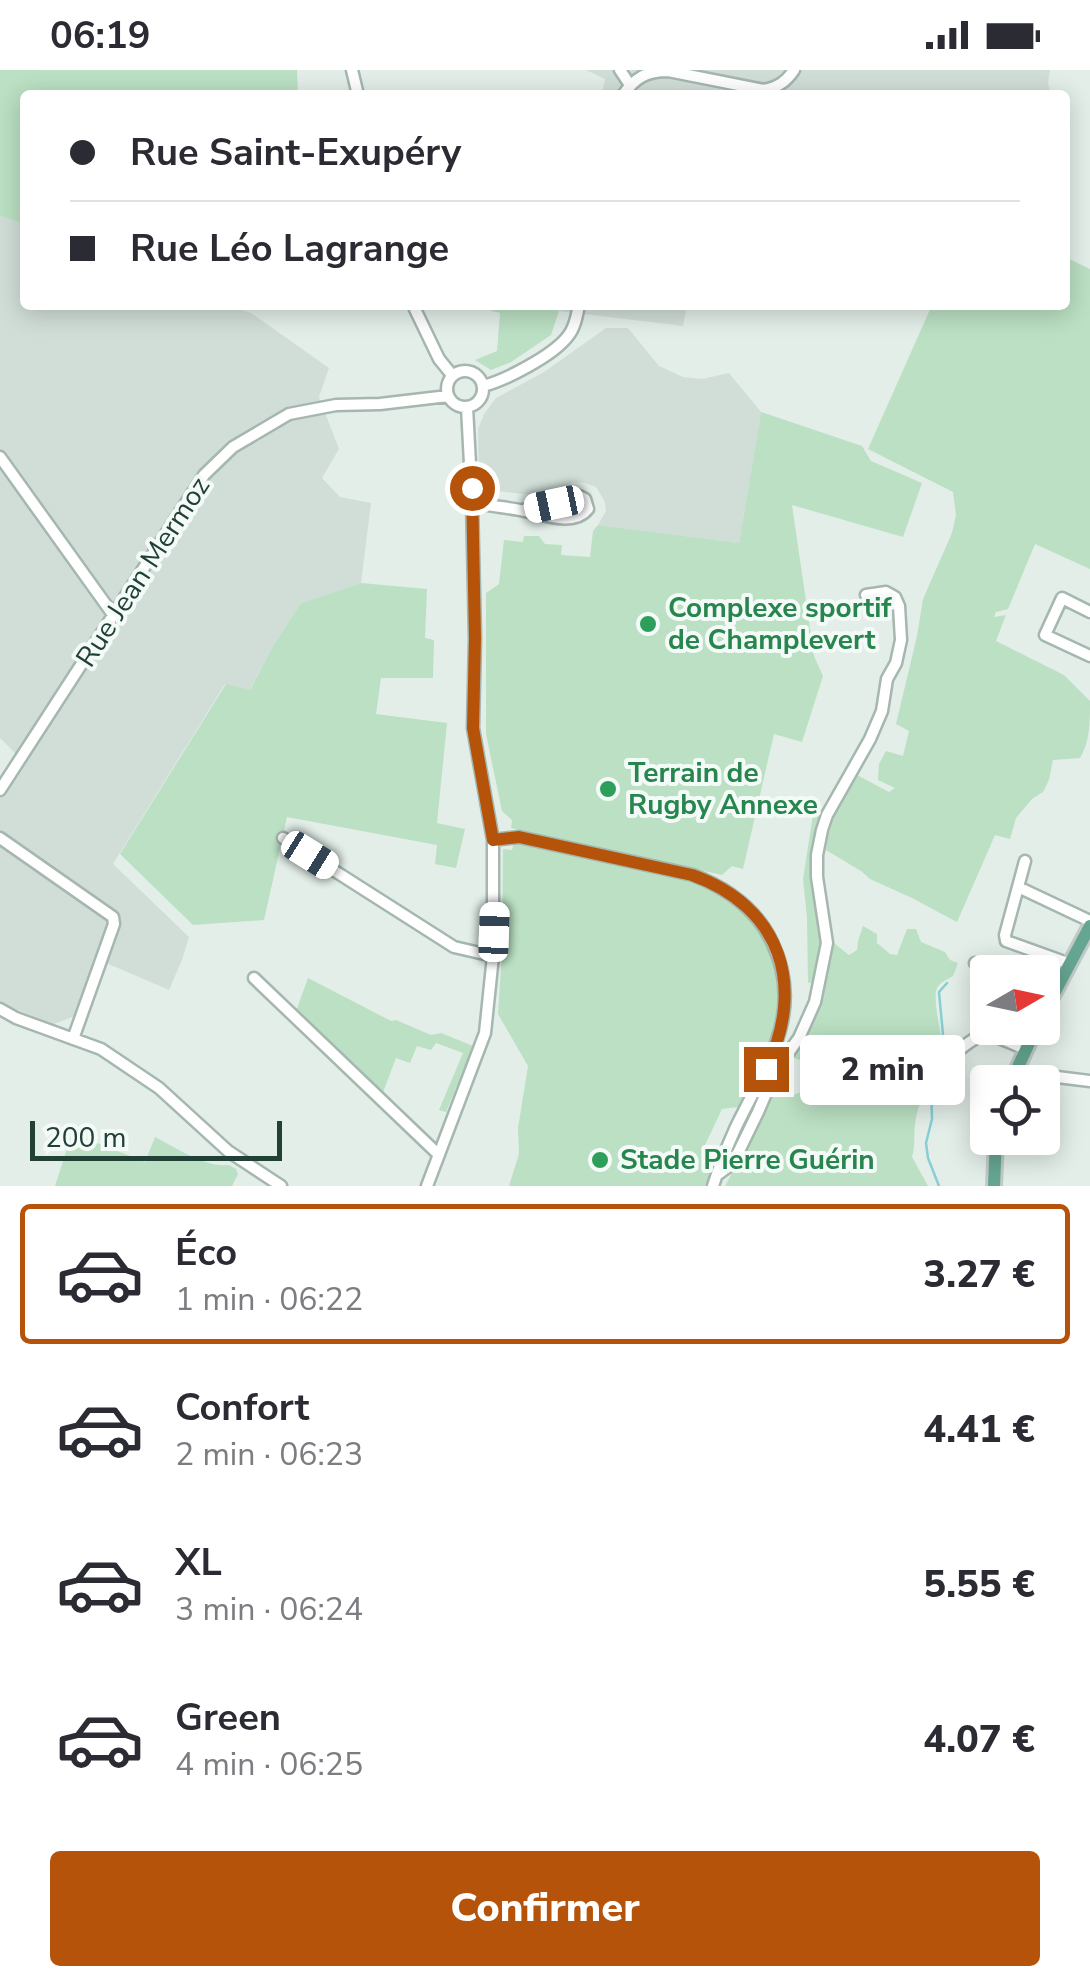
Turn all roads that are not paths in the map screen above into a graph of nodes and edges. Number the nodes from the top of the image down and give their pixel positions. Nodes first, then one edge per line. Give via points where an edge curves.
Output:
1 (620, 70) edge
2 (794, 70) edge
3 (627, 90) edge
4 (415, 310) edge
5 (578, 310) edge
6 (452, 375) junction
7 (483, 386) junction
8 (448, 396) junction
9 (467, 407) junction
10 (0, 457) edge
11 (472, 502) junction
12 (554, 504) junction
13 (523, 510) junction
14 (557, 518) junction
15 (866, 595) dead end
16 (1090, 612) edge
17 (114, 616) junction
18 (1090, 656) edge
19 (0, 790) edge
20 (0, 838) edge
21 (283, 838) dead end
22 (493, 840) junction
23 (1025, 861) dead end
24 (1018, 887) junction
25 (1090, 924) edge
26 (493, 956) junction
27 (1070, 964) junction
28 (1060, 975) edge
29 (254, 978) dead end
30 (0, 1013) edge
31 (72, 1039) junction
32 (1028, 1045) edge
33 (1026, 1049) junction
34 (952, 1056) dead end
35 (1019, 1065) edge
36 (1060, 1077) edge
37 (1090, 1081) edge
38 (439, 1154) junction
39 (995, 1155) edge
40 (715, 1180) edge
41 (281, 1186) edge
42 (427, 1186) edge
43 (994, 1186) edge

1 - 3 street
2 - 3 street via 764,90 661,71
4 - 6 street
5 - 7 street via 560,344 515,375
6 - 7 street via 468,370
6 - 8 street
7 - 9 street via 481,398
8 - 9 street
8 - 17 street, Rue Jean Mermoz via 314,408 247,437 204,475
9 - 11 street
10 - 17 street
11 - 13 street
11 - 22 street via 473,728
12 - 13 street
12 - 14 street via 561,508
12 - 14 street via 574,496 588,503 584,515
13 - 14 street
15 - 40 street via 895,596 901,640 878,722 822,830 817,877 827,944 815,1002 738,1153
16 - 18 street via 1062,598 1045,635
17 - 19 street, Rue Jean Mermoz
20 - 31 street via 113,917
21 - 26 street via 454,947
22 - 26 street
22 - 40 street via 519,837 692,875 738,898 765,928 784,979 782,1029
23 - 24 street
24 - 25 street
24 - 27 street via 1006,941
25 - 27 main road
26 - 38 street via 485,1033
27 - 28 main road
29 - 38 street
30 - 31 street
31 - 41 street via 101,1049 159,1088 228,1152
32 - 33 main road
33 - 34 street via 976,1035
33 - 35 main road
36 - 37 street
38 - 42 street
39 - 43 main road

